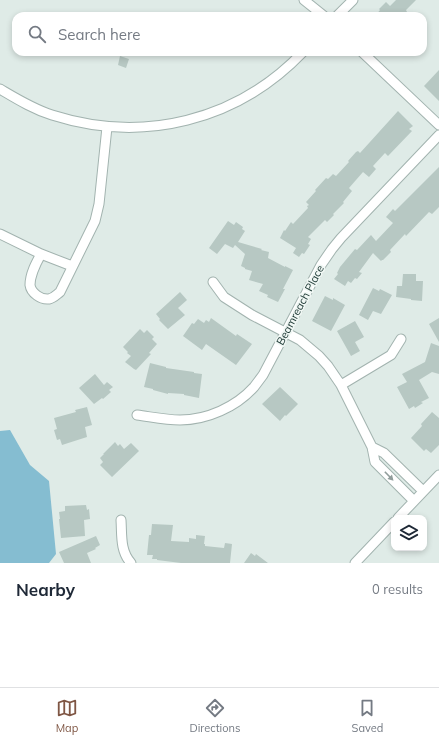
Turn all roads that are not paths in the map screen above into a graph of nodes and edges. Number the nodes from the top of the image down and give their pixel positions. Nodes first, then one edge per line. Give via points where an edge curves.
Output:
1 (304, 0) edge
2 (353, 0) edge
3 (319, 12) edge
4 (341, 12) edge
5 (299, 56) edge
6 (366, 56) edge
7 (0, 89) edge
8 (439, 125) edge
9 (107, 127) junction
10 (439, 135) edge
11 (0, 234) edge
12 (41, 254) junction
13 (72, 266) junction
14 (213, 282) dead end
15 (286, 332) junction
16 (401, 339) dead end
17 (341, 385) junction
18 (138, 415) dead end
19 (372, 447) junction
20 (439, 475) edge
21 (423, 492) junction
22 (414, 501) junction
23 (401, 515) edge
24 (121, 520) dead end
25 (391, 525) edge
26 (131, 563) edge
27 (355, 563) edge

1 - 3 street
2 - 4 street
5 - 9 street via 265,85 215,112 156,126
6 - 8 street
7 - 9 street via 50,114
9 - 13 street via 98,213
10 - 15 street, Beamreach Place via 332,249
11 - 12 street
12 - 13 street
12 - 13 street via 33,271 30,287 42,298 48,299 60,292
14 - 15 street via 224,297
15 - 17 street via 319,356
15 - 18 street, Beamreach Place via 264,375 242,398 228,408 202,417 182,420
16 - 17 street via 391,355
17 - 19 street
19 - 21 street via 384,453
19 -> 22 street via 374,462
20 - 21 street
21 - 22 street
22 - 23 street
24 - 26 street via 124,552
25 - 27 street

